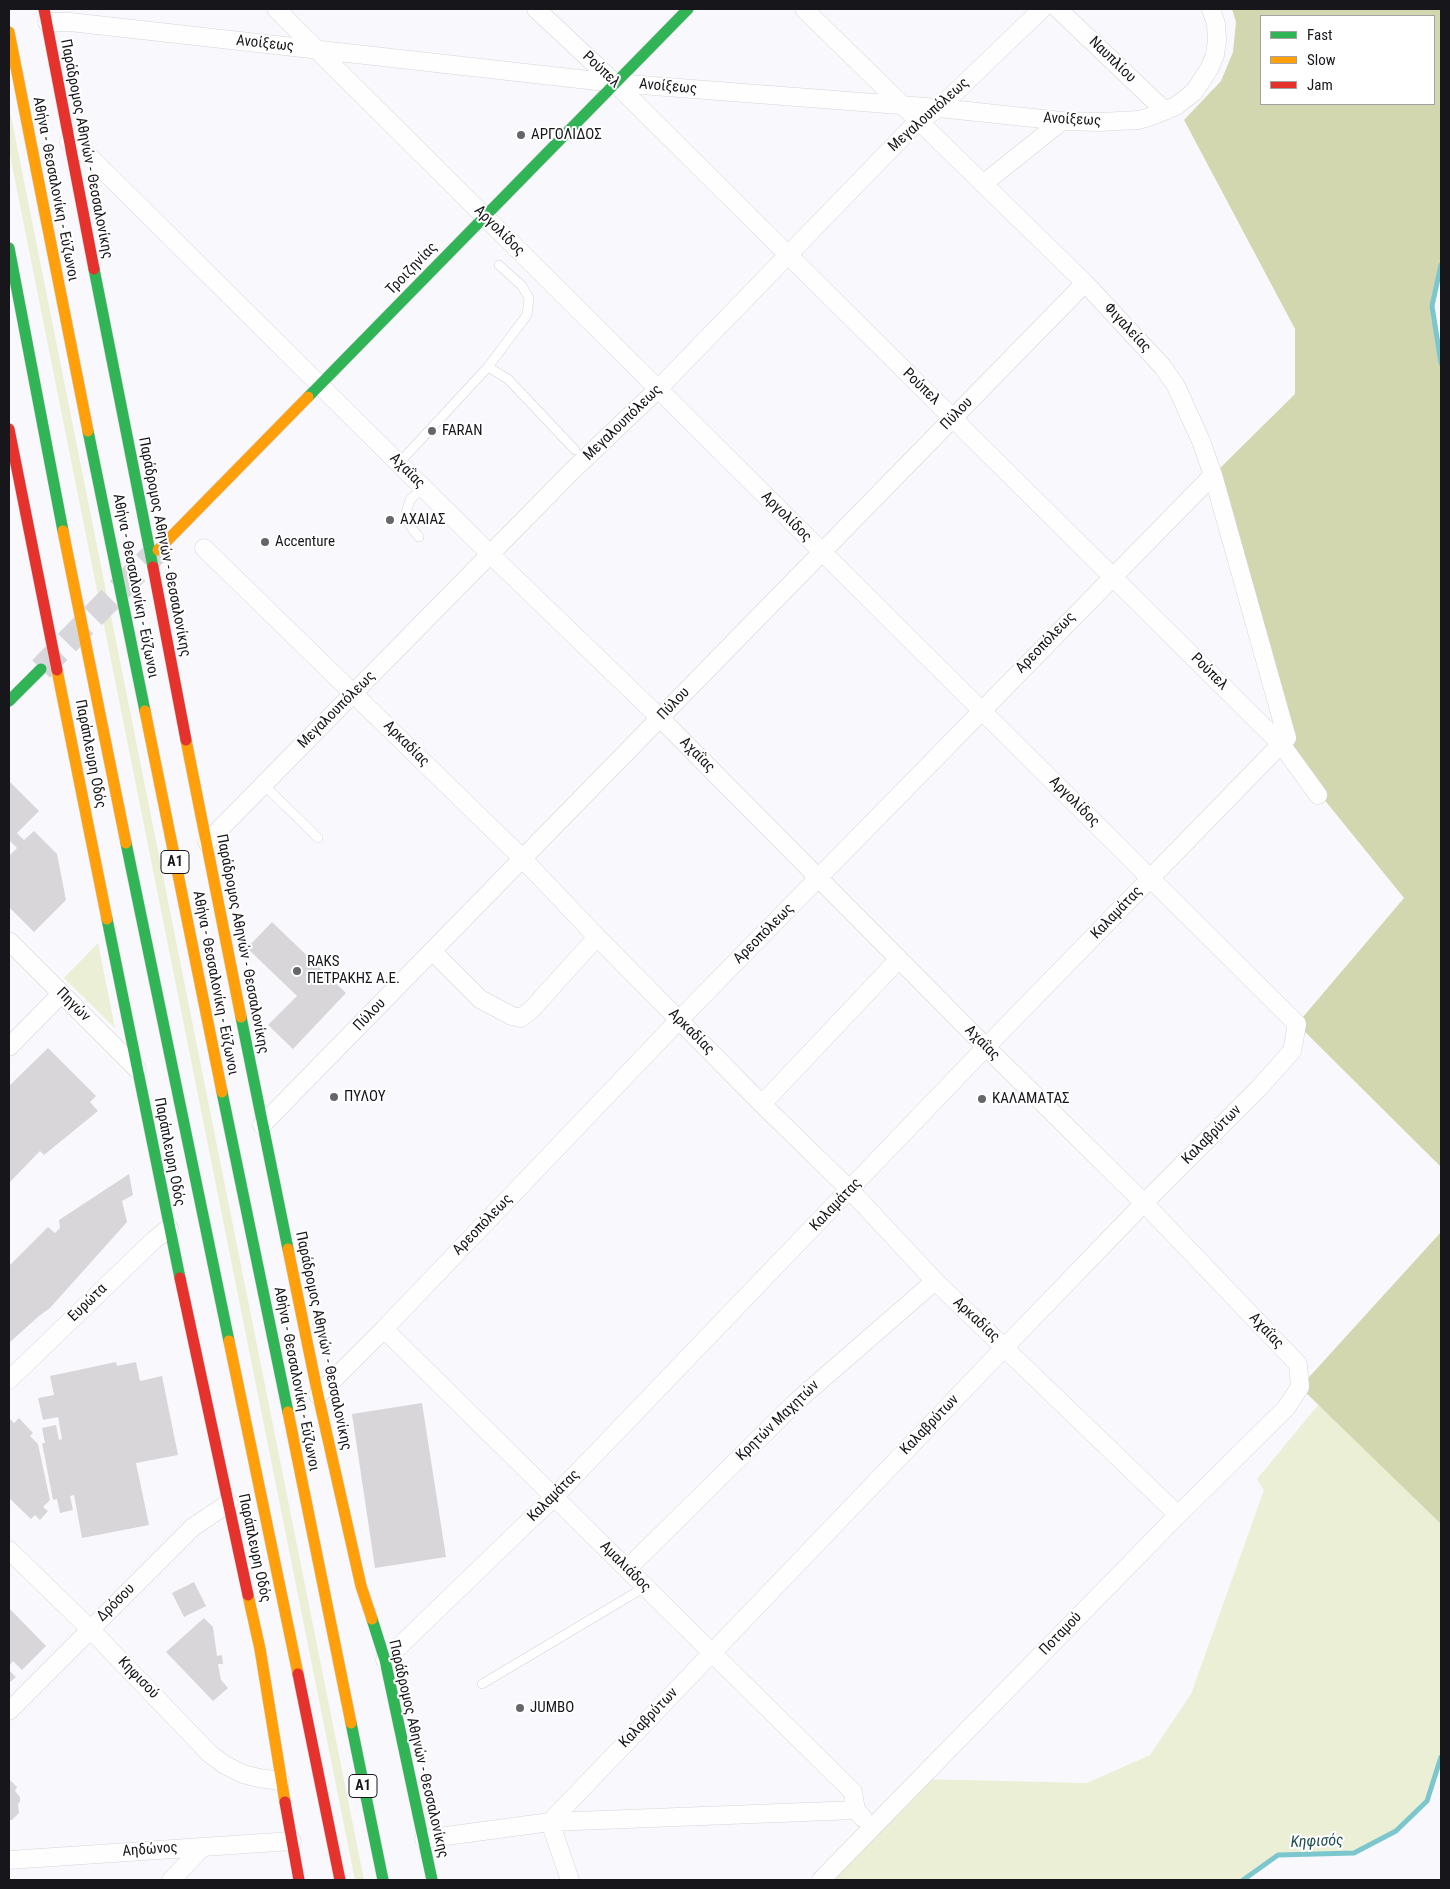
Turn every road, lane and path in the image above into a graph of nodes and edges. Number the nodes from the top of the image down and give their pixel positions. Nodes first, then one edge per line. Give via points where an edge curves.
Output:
1 (276, 9) edge
2 (536, 9) edge
3 (688, 9) edge
4 (804, 9) edge
5 (1042, 9) edge
6 (1058, 9) edge
7 (1211, 9) edge
8 (46, 15) edge
9 (9, 32) edge
10 (316, 50) junction
11 (615, 83) junction
12 (902, 106) junction
13 (939, 108) junction
14 (1165, 111) junction
15 (918, 121) junction
16 (1062, 121) junction
17 (69, 141) junction
18 (983, 184) junction
19 (484, 217) junction
20 (9, 248) edge
21 (787, 255) junction
22 (499, 265) dead end
23 (1085, 283) junction
24 (488, 367) junction
25 (320, 384) junction
26 (658, 389) junction
27 (953, 418) junction
28 (9, 429) edge
29 (575, 450) dead end
30 (399, 463) junction
31 (1213, 475) junction
32 (423, 487) junction
33 (419, 537) dead end
34 (204, 548) dead end
35 (158, 550) tunnel mouth
36 (822, 552) junction
37 (490, 554) junction
38 (1113, 576) junction
39 (40, 669) tunnel mouth
40 (354, 692) junction
41 (9, 700) edge
42 (981, 710) junction
43 (660, 718) junction
44 (1281, 744) junction
45 (263, 784) junction
46 (1318, 795) dead end
47 (318, 838) dead end
48 (207, 842) junction
49 (523, 858) junction
50 (819, 878) junction
51 (1151, 879) junction
52 (597, 937) junction
53 (9, 941) edge
54 (432, 951) junction
55 (899, 960) junction
56 (61, 994) junction
57 (679, 1020) junction
58 (1297, 1024) joint
59 (9, 1047) edge
60 (986, 1047) junction
61 (137, 1069) junction
62 (762, 1104) junction
63 (262, 1125) junction
64 (850, 1190) junction
65 (1144, 1203) junction
66 (169, 1228) junction
67 (935, 1281) junction
68 (384, 1328) junction
69 (1005, 1347) junction
70 (9, 1380) edge
71 (1300, 1387) joint
72 (318, 1395) junction
73 (554, 1497) junction
74 (229, 1503) junction
75 (1178, 1515) junction
76 (9, 1550) edge
77 (627, 1569) junction
78 (645, 1586) junction
79 (90, 1629) junction
80 (711, 1653) junction
81 (385, 1660) junction
82 (482, 1684) dead end
83 (9, 1711) edge
84 (280, 1780) junction
85 (856, 1810) junction
86 (550, 1822) junction
87 (872, 1828) junction
88 (424, 1839) junction
89 (292, 1841) junction
90 (203, 1847) junction
91 (9, 1860) edge
92 (171, 1880) edge
93 (299, 1880) edge
94 (340, 1880) edge
95 (383, 1880) edge
96 (432, 1880) edge
97 (570, 1880) edge
98 (821, 1880) edge

1 - 10 street, Αργολίδος
2 - 11 street, Ρούπελ
3 - 11 main road, Τροιζηνίας
4 - 12 street, Φιγαλείας
5 - 13 street, Μεγαλουπόλεως
6 - 14 street, Ναυπλίου
7 - 14 street, Ανοίξεως via 1217,40 1209,69 1194,92
8 - 10 street, Ανοίξεως via 70,22
8 - 17 main road, Παράδρομος Αθηνών - Θεσσαλονίκης
9 - 95 main road, Αθήνα - Θεσσαλονίκη - Εύζωνοι / Α1
10 - 11 street, Ανοίξεως
10 - 19 street, Αργολίδος
11 - 12 street, Ανοίξεως
11 - 19 main road, Τροιζηνίας
11 - 21 street, Ρούπελ
12 - 13 street, Ανοίξεως
12 - 15 street, Φιγαλείας
13 - 15 street, Μεγαλουπόλεως
13 - 16 street, Ανοίξεως
14 - 16 street, Ανοίξεως via 1139,120
15 - 18 street, Φιγαλείας
15 - 21 street, Μεγαλουπόλεως
16 - 18 street
17 - 25 street, Αχαΐας via 89,156
17 - 48 main road, Παράδρομος Αθηνών - Θεσσαλονίκης
18 - 23 street, Φιγαλείας
19 - 25 main road, Τροιζηνίας
19 - 26 street, Αργολίδος
20 - 94 main road via 73,586
21 - 26 street, Μεγαλουπόλεως
21 - 27 street, Ρούπελ
22 - 24 lane via 522,286 529,298 527,315
23 - 27 street, Πύλου
23 - 31 street, Φιγαλείας via 1163,367 1176,386
24 - 29 lane via 508,379
24 - 30 lane
25 - 30 street, Αχαΐας
25 - 35 main road, Τροιζηνίας
26 - 36 street, Αργολίδος
26 - 37 street, Μεγαλουπόλεως
27 - 36 street, Πύλου
27 - 38 street, Ρούπελ
28 - 61 main road, Παράπλευρη Οδός
30 - 32 street, Αχαΐας
31 - 38 street, Αρεοπόλεως
31 - 44 street, Φιγαλείας via 1287,738
32 - 33 lane via 410,500 406,513 412,530
32 - 37 street, Αχαΐας
34 - 40 street, Αρκαδίας
36 - 42 street, Αργολίδος
36 - 43 street, Πύλου
37 - 40 street, Μεγαλουπόλεως
37 - 43 street, Αχαΐας
38 - 42 street, Αρεοπόλεως
38 - 44 street, Ρούπελ
39 - 41 main road
40 - 45 street, Μεγαλουπόλεως
40 - 49 street, Αρκαδίας
42 - 50 street, Αρεοπόλεως
42 - 51 street, Αργολίδος
43 - 49 street, Πύλου
43 - 50 street, Αχαΐας
44 - 46 street, Ρούπελ
44 - 51 street, Καλαμάτας
45 - 47 lane
45 - 48 street, Μεγαλουπόλεως
48 - 63 main road, Παράδρομος Αθηνών - Θεσσαλονίκης
49 - 52 street, Αρκαδίας
49 - 54 street, Πύλου
50 - 55 street, Αχαΐας
50 - 57 street, Αρεοπόλεως
51 - 58 street, Αργολίδος
51 - 60 street, Καλαμάτας
52 - 54 street via 521,1018 480,999
52 - 57 street, Αρκαδίας
53 - 56 street, Πηγών
54 - 63 street, Πύλου
55 - 60 street, Αχαΐας
55 - 62 street
56 - 59 street
56 - 61 street, Πηγών
57 - 62 street, Αρκαδίας
57 - 68 street, Αρεοπόλεως
58 - 65 street, Καλαβρύτων via 1292,1051
60 - 64 street, Καλαμάτας
60 - 65 street, Αχαΐας
61 - 66 main road, Παράπλευρη Οδός
62 - 64 street, Αρκαδίας
63 - 72 main road, Παράδρομος Αθηνών - Θεσσαλονίκης
64 - 67 street, Αρκαδίας
64 - 73 street, Καλαμάτας
65 - 69 street, Καλαβρύτων
65 - 71 street, Αχαΐας via 1298,1364
66 - 70 street, Ευρώτα
66 - 74 main road, Παράπλευρη Οδός
67 - 69 street, Αρκαδίας
67 - 77 street, Κρητών Μαχητών via 797,1401
68 - 72 street, Αρεοπόλεως
68 - 73 street, Αμαλιάδος
69 - 75 street, Αρκαδίας
69 - 80 street, Καλαβρύτων
71 - 75 street, Ποταμού via 1286,1408
72 - 81 main road, Παράδρομος Αθηνών - Θεσσαλονίκης via 361,1586
73 - 77 street, Αμαλιάδος
73 - 81 street, Καλαμάτας
74 - 79 street, Δρόσου via 193,1527
74 - 84 main road, Παράπλευρη Οδός via 260,1649
75 - 87 street, Ποταμού
76 - 79 street, Κηφισού
77 - 78 street, Αμαλιάδος
78 - 80 street, Αμαλιάδος
78 - 82 lane
79 - 83 street, Δρόσου
79 - 84 street, Κηφισού via 225,1766 251,1776
80 - 85 street, Αμαλιάδος via 853,1792
80 - 86 street, Καλαβρύτων
81 - 88 main road, Παράδρομος Αθηνών - Θεσσαλονίκης
84 - 89 main road, Παράπλευρη Οδός
85 - 86 street
85 - 87 street
86 - 88 street
86 - 97 street
87 - 98 street, Ποταμού
88 - 96 main road, Παράδρομος Αθηνών - Θεσσαλονίκης
89 - 90 street, Αηδώνος
89 - 93 main road, Παράπλευρη Οδός
90 - 91 street, Αηδώνος
90 - 92 street

